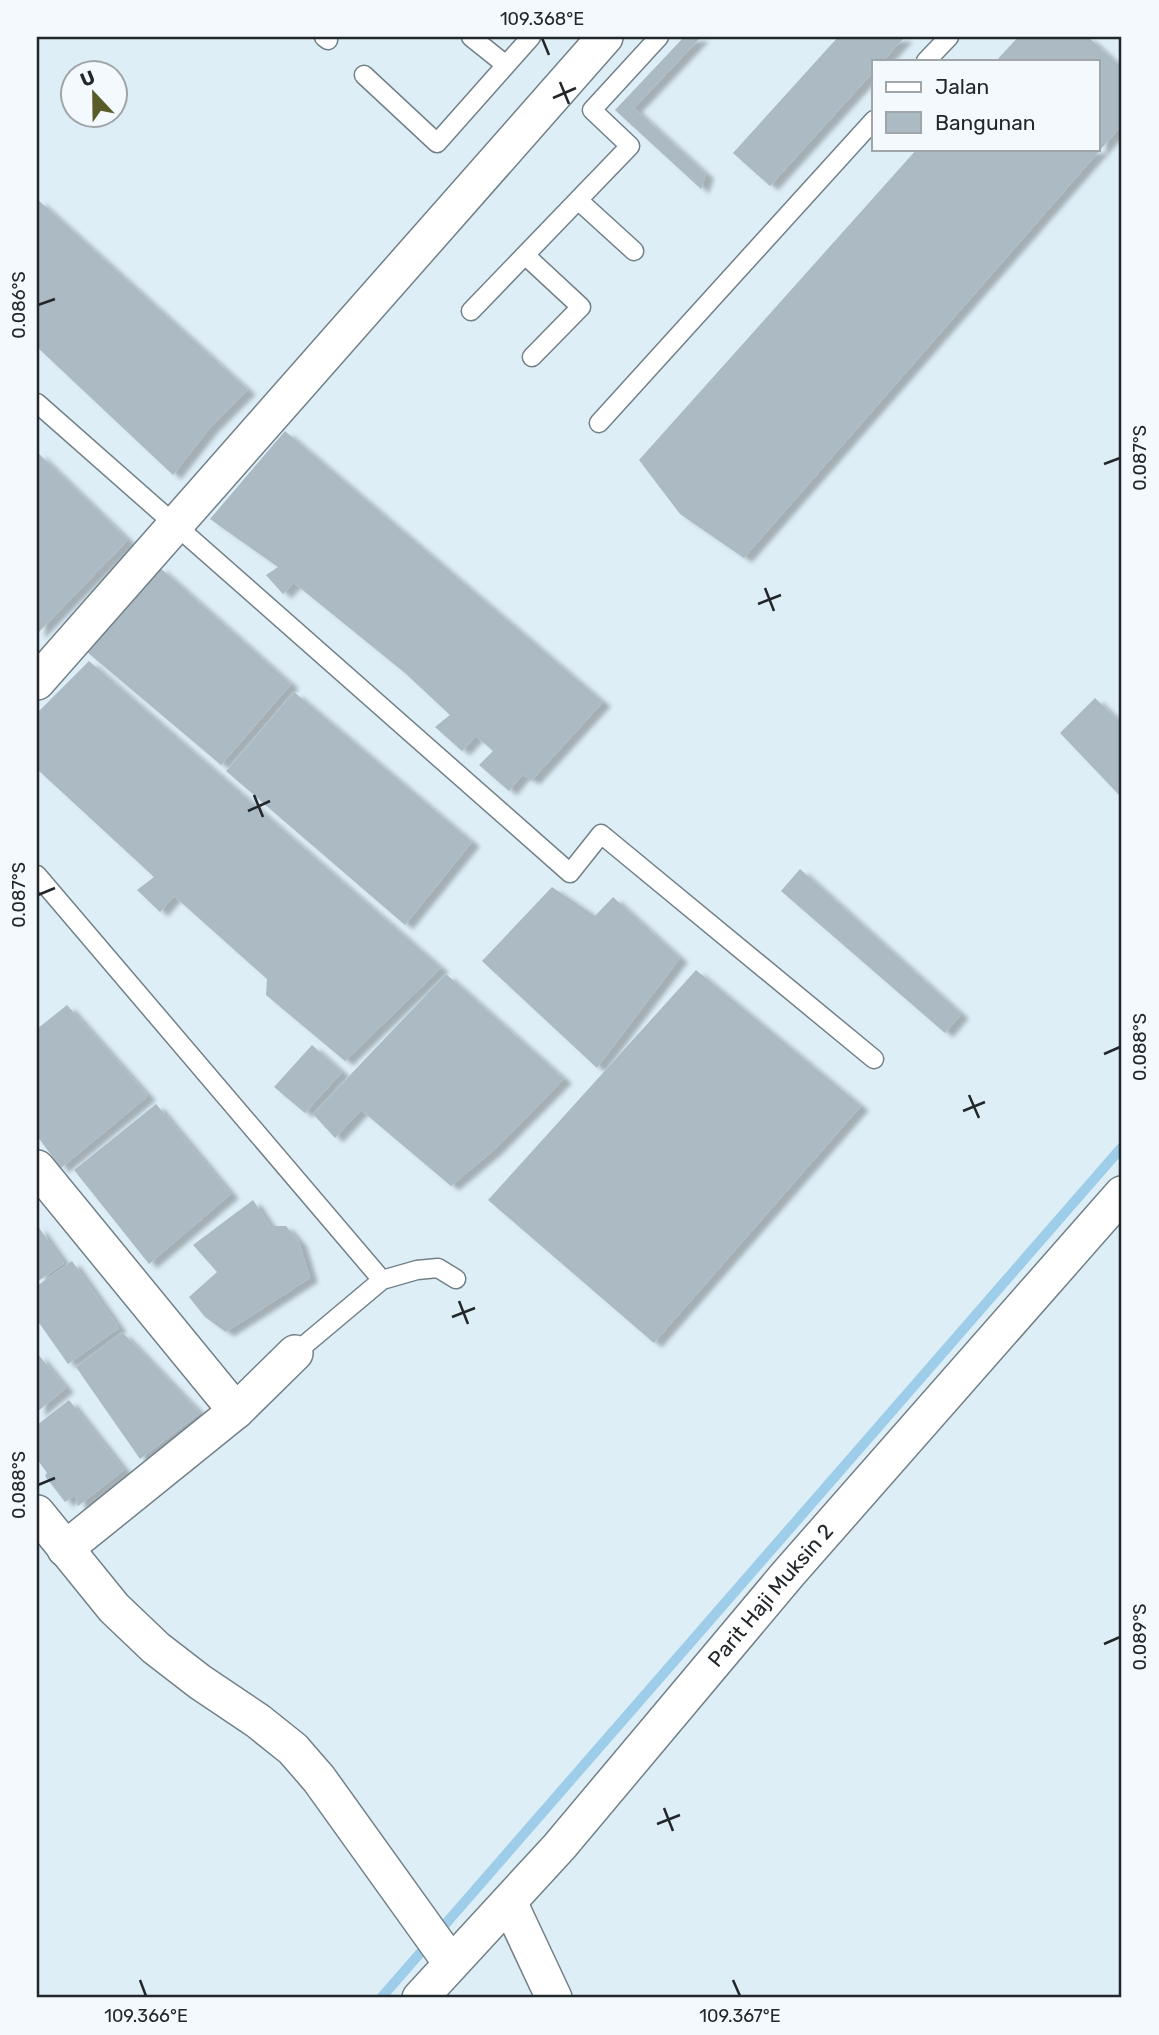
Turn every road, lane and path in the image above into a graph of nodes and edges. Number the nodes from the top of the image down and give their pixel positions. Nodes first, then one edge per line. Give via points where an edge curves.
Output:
1 (471, 37) edge
2 (531, 37) edge
3 (605, 37) edge
4 (659, 37) edge
5 (949, 37) edge
6 (927, 60) edge
7 (506, 65) junction
8 (364, 75) dead end
9 (872, 122) edge
10 (578, 200) junction
11 (634, 251) dead end
12 (525, 255) junction
13 (471, 311) dead end
14 (532, 357) dead end
15 (37, 403) edge
16 (599, 423) dead end
17 (176, 525) junction
18 (37, 682) edge
19 (37, 875) edge
20 (874, 1059) dead end
21 (37, 1168) edge
22 (1122, 1194) edge
23 (456, 1279) dead end
24 (382, 1280) junction
25 (295, 1353) joint
26 (236, 1411) junction
27 (37, 1513) edge
28 (65, 1549) junction
29 (509, 1902) junction
30 (451, 1964) junction
31 (420, 1998) edge
32 (554, 1998) edge

1 - 7 lane
2 - 7 lane
3 - 17 street
4 - 10 lane via 592,110 630,146
5 - 6 lane
7 - 8 lane via 437,143
9 - 16 lane
10 - 11 lane
10 - 12 lane
12 - 13 lane
12 - 14 lane via 582,307
15 - 17 lane
17 - 18 street
17 - 20 lane via 570,873 601,834
19 - 24 lane
21 - 26 street
22 - 29 street, Parit Haji Muksin 2 via 788,1574
23 - 24 lane via 438,1268
24 - 25 lane
25 - 26 street
26 - 28 street
27 - 28 street
28 - 30 street via 114,1608 156,1648 293,1749
29 - 30 street, Parit Haji Muksin 2
29 - 32 street
30 - 31 street, Parit Haji Muksin 2

